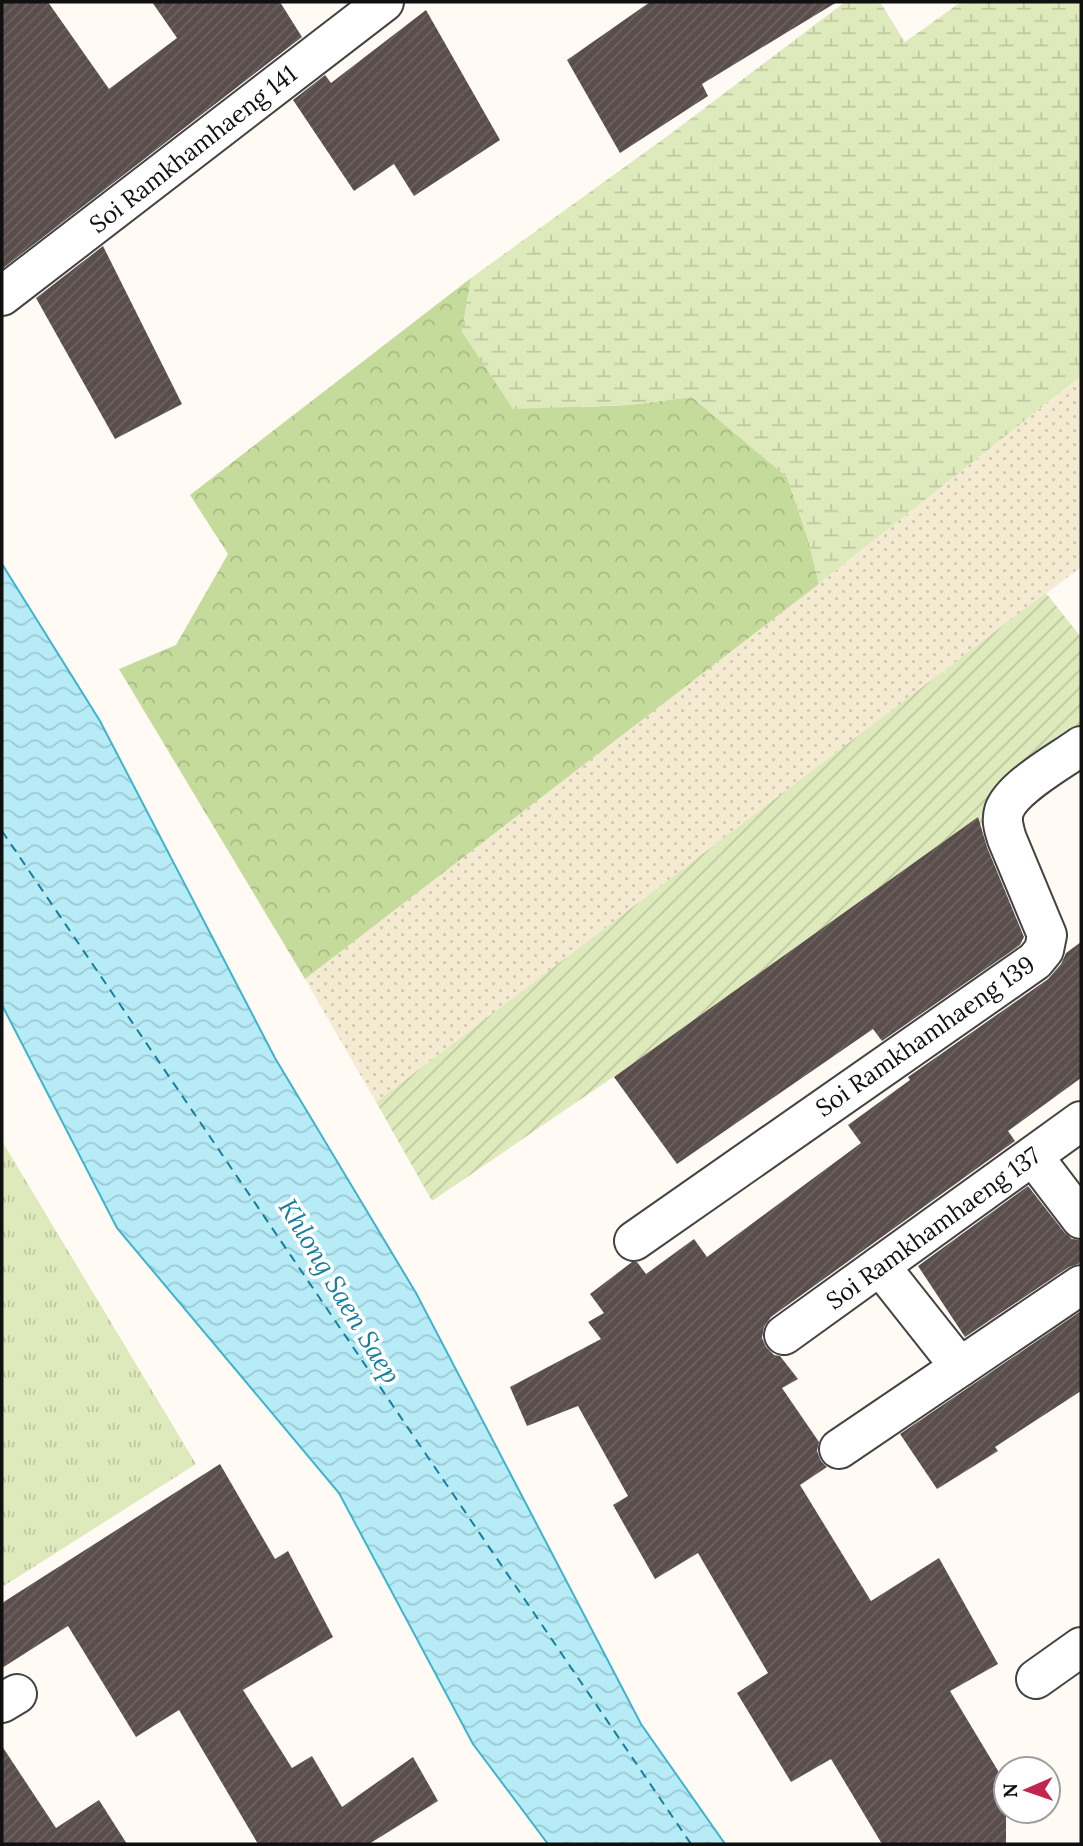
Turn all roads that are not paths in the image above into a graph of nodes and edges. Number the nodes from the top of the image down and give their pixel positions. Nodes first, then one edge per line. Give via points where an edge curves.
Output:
1 (384, 2) edge
2 (2, 296) edge
3 (1081, 746) edge
4 (1081, 1121) edge
5 (1033, 1156) junction
6 (1081, 1219) edge
7 (634, 1241) dead end
8 (880, 1266) junction
9 (1081, 1285) edge
10 (784, 1335) dead end
11 (960, 1367) junction
12 (839, 1449) dead end
13 (1081, 1647) edge
14 (1036, 1679) dead end

1 - 2 street, Soi Ramkhamhaeng 141
3 - 7 street, Soi Ramkhamhaeng 139 via 1019,791 1004,810 1005,832 1047,935 1044,950 1035,961
4 - 5 street, Soi Ramkhamhaeng 137
5 - 6 street
5 - 8 street, Soi Ramkhamhaeng 137
8 - 10 street, Soi Ramkhamhaeng 137
8 - 11 street
9 - 11 street
11 - 12 street
13 - 14 street

